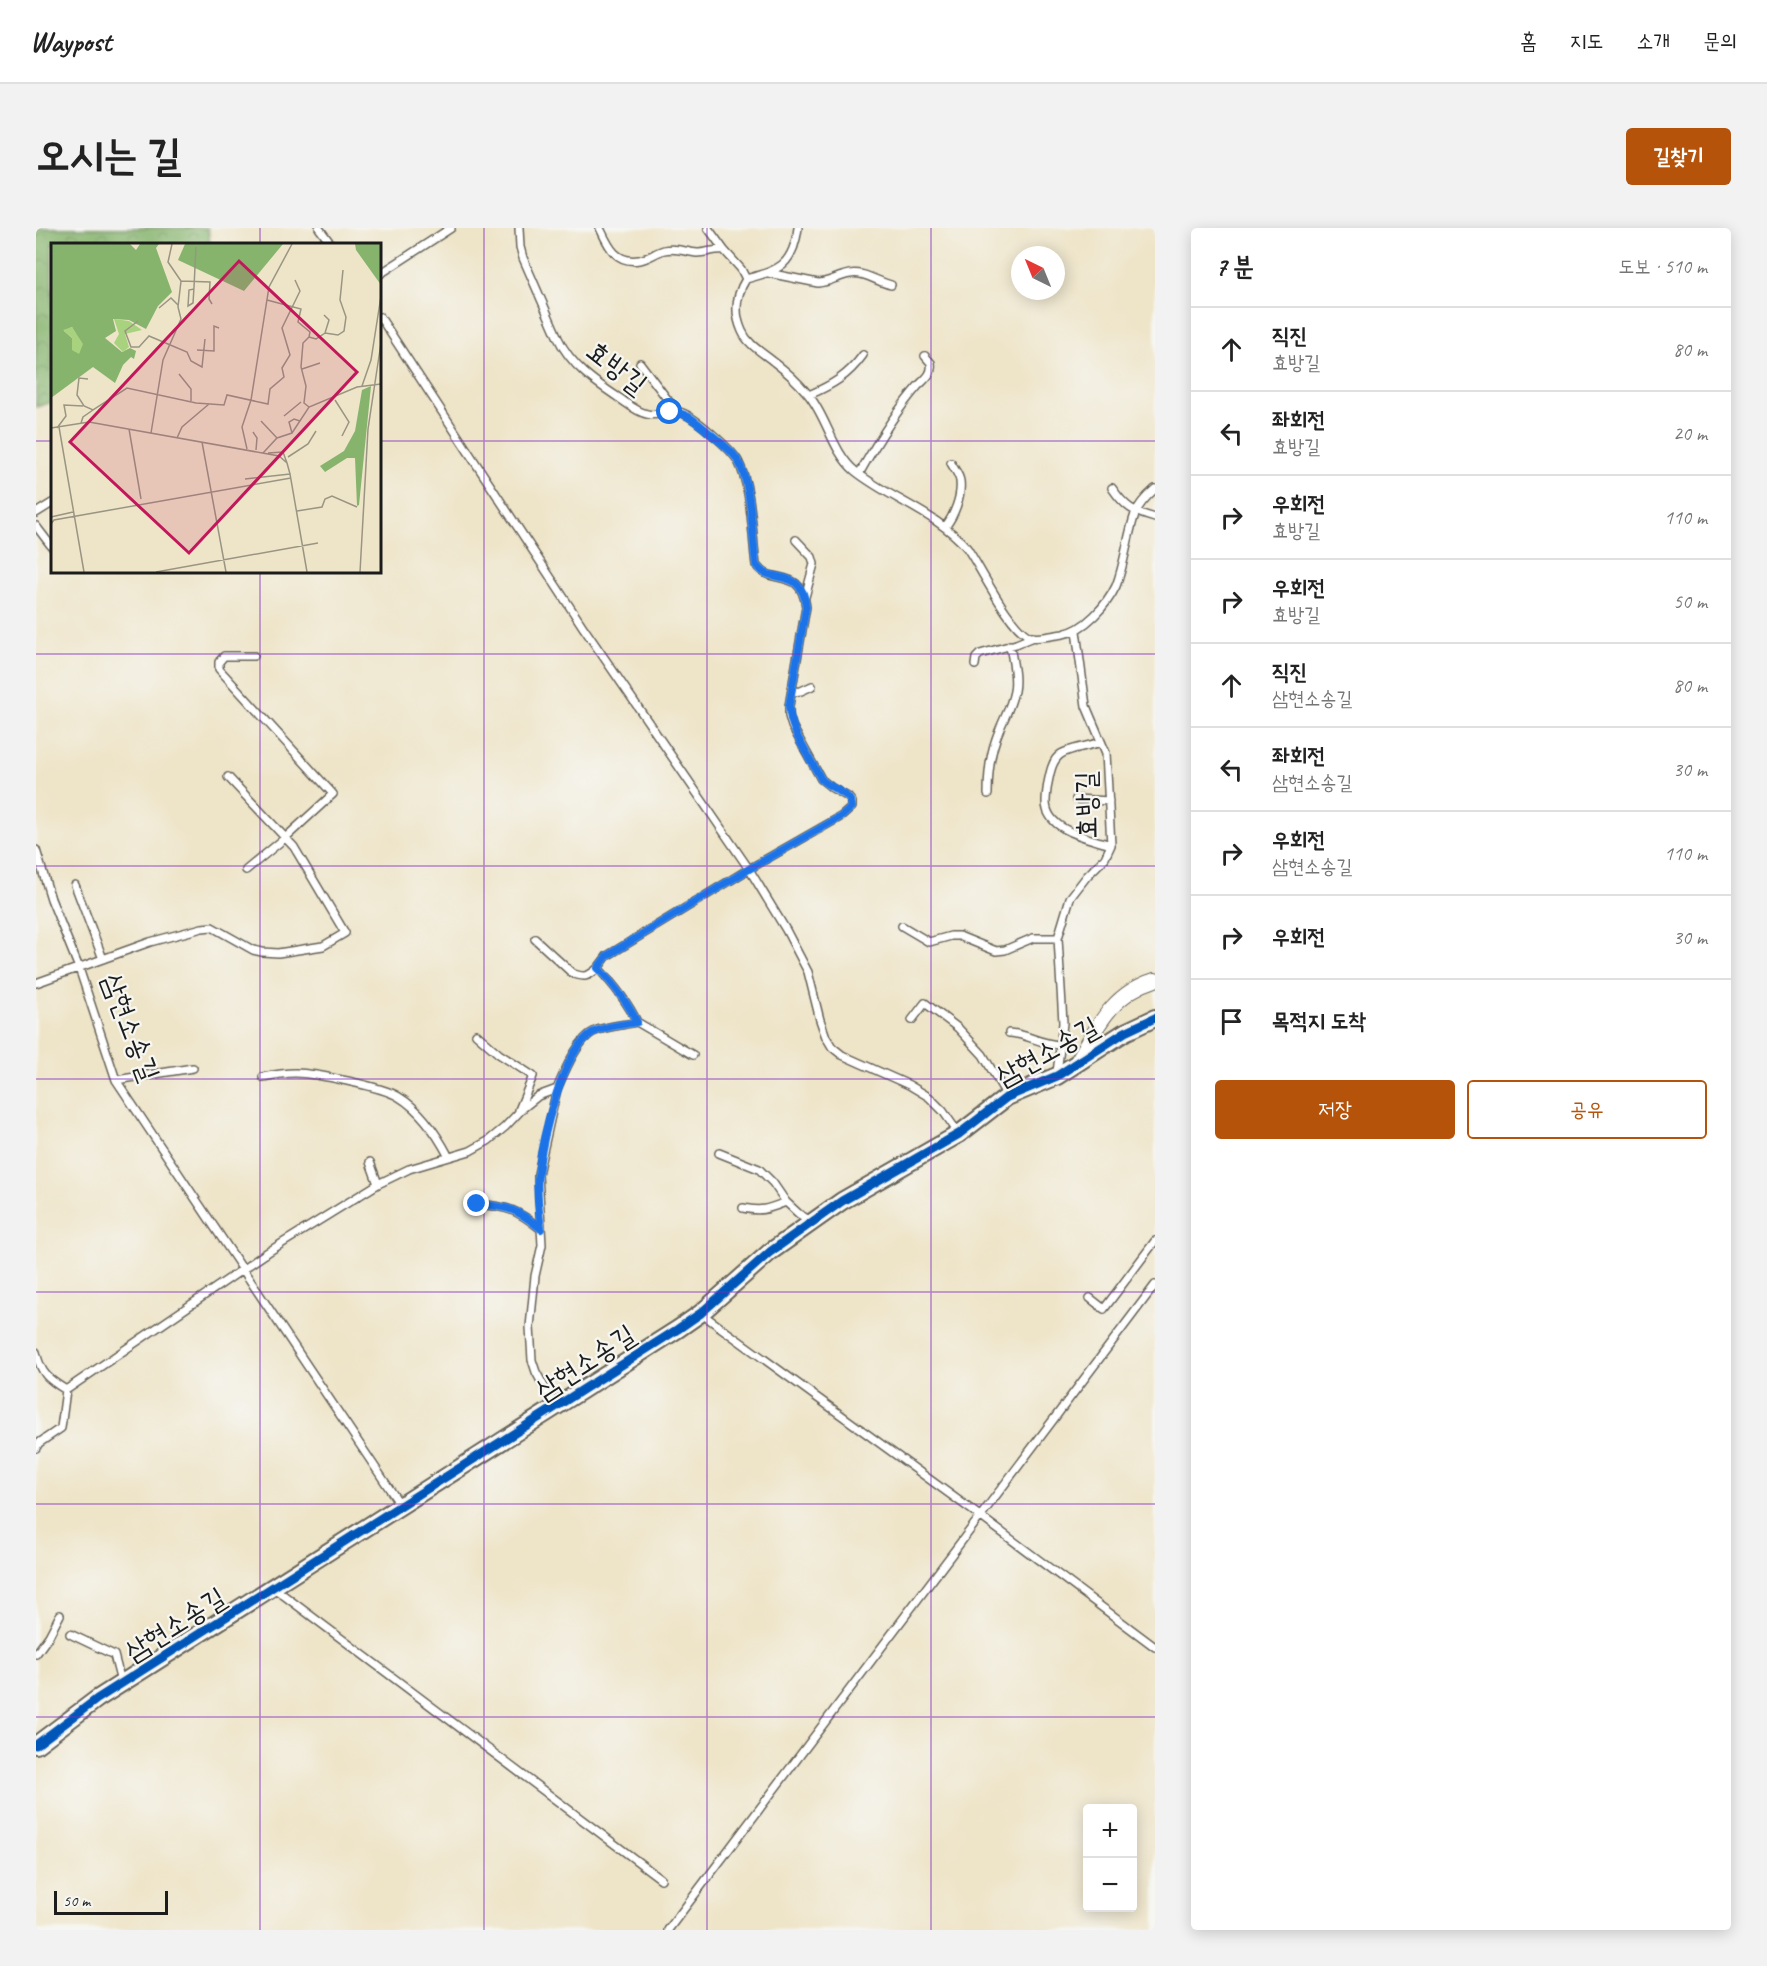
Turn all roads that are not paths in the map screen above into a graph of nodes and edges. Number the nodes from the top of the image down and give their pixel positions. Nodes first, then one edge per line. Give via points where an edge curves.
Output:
1 (319, 228) edge
2 (451, 228) edge
3 (519, 228) edge
4 (600, 228) edge
5 (708, 228) edge
6 (798, 228) edge
7 (330, 243) edge
8 (724, 250) junction
9 (381, 272) edge
10 (768, 273) junction
11 (746, 279) junction
12 (891, 285) dead end
13 (381, 319) edge
14 (863, 355) dead end
15 (925, 356) dead end
16 (639, 363) dead end
17 (809, 395) junction
18 (677, 412) junction
19 (951, 463) dead end
20 (859, 474) junction
21 (1112, 488) dead end
22 (1155, 489) edge
23 (51, 504) edge
24 (36, 513) edge
25 (1136, 513) junction
26 (1155, 518) edge
27 (36, 525) edge
28 (945, 527) junction
29 (796, 540) dead end
30 (51, 546) edge
31 (805, 597) junction
32 (1076, 631) junction
33 (1033, 637) junction
34 (1010, 645) junction
35 (254, 656) dead end
36 (975, 665) dead end
37 (812, 686) dead end
38 (792, 692) junction
39 (1101, 742) junction
40 (228, 777) dead end
41 (988, 794) dead end
42 (1076, 799) dead end
43 (1109, 801) junction
44 (285, 838) junction
45 (1111, 845) junction
46 (36, 850) edge
47 (749, 869) junction
48 (246, 870) dead end
49 (75, 885) dead end
50 (902, 926) dead end
51 (1058, 938) junction
52 (536, 939) dead end
53 (103, 959) junction
54 (79, 968) junction
55 (598, 968) junction
56 (1155, 980) edge
57 (36, 983) edge
58 (1155, 1018) edge
59 (912, 1020) dead end
60 (637, 1022) junction
61 (1009, 1033) dead end
62 (476, 1034) dead end
63 (1061, 1045) junction
64 (693, 1055) dead end
65 (1075, 1065) junction
66 (193, 1068) dead end
67 (1057, 1076) junction
68 (263, 1077) dead end
69 (116, 1080) junction
70 (557, 1089) junction
71 (1007, 1097) junction
72 (516, 1115) junction
73 (959, 1134) junction
74 (719, 1153) dead end
75 (449, 1157) junction
76 (370, 1162) dead end
77 (378, 1184) junction
78 (786, 1202) junction
79 (477, 1204) dead end
80 (743, 1208) dead end
81 (811, 1221) junction
82 (541, 1229) junction
83 (1155, 1241) edge
84 (243, 1269) junction
85 (1155, 1285) edge
86 (1090, 1298) dead end
87 (701, 1313) junction
88 (36, 1352) edge
89 (66, 1390) junction
90 (555, 1407) junction
91 (36, 1448) edge
92 (401, 1506) junction
93 (980, 1516) junction
94 (274, 1588) junction
95 (60, 1615) dead end
96 (70, 1635) dead end
97 (1155, 1647) edge
98 (36, 1654) edge
99 (122, 1684) junction
100 (37, 1742) edge
101 (661, 1879) dead end
102 (668, 1930) edge

1 - 7 lane
2 - 9 lane
3 - 18 lane, 효방길 via 523,258 558,338 580,370 641,412
4 - 8 lane via 609,249 625,260 639,260 676,248 697,253
5 - 8 lane
6 - 10 lane via 793,254
8 - 11 lane
10 - 11 lane
10 - 12 lane via 818,283 857,274
11 - 17 lane via 737,302 743,334
13 - 47 lane via 583,627
14 - 17 lane via 832,386
15 - 20 lane via 931,363 930,374 903,405
16 - 18 lane
17 - 20 lane via 841,454
18 - 31 lane, 효방길 via 688,415 737,459 746,481 756,565 765,573 795,582
19 - 28 lane via 959,478 960,492
20 - 28 lane
21 - 25 lane
22 - 25 lane
23 - 24 lane
25 - 26 lane
25 - 32 lane via 1115,587 1091,619
27 - 30 lane
28 - 33 lane via 967,548 1011,619
29 - 31 lane via 812,556 814,564
31 - 38 lane
32 - 33 lane
32 - 39 lane, 효방길 via 1086,706
33 - 34 lane
34 - 36 lane via 980,654
34 - 41 lane via 1014,694 992,751
35 - 44 lane via 224,656 219,669 333,794
37 - 38 lane
38 - 47 lane via 792,726 821,779 848,797 852,807
39 - 43 lane, 효방길 via 1106,753
39 - 45 lane via 1068,751 1055,760 1046,803 1056,824
40 - 44 lane
42 - 43 lane
43 - 45 lane, 효방길
44 - 48 lane
44 - 53 lane via 345,933 323,946 262,952 212,927 202,928
45 - 51 lane, 효방길 via 1105,858 1070,898
46 - 54 lane, 삼현소송길
47 - 55 lane via 620,947
47 - 73 lane via 808,972 820,1020 832,1047 929,1097
49 - 53 lane
50 - 51 lane via 929,942 959,936 996,951 1033,938
51 - 63 lane, 효방길
52 - 55 lane via 572,973 584,977
53 - 54 lane
54 - 57 lane
54 - 69 lane, 삼현소송길
55 - 60 lane via 618,990
56 - 65 street via 1117,1001
58 - 65 street, 삼현소송길 via 1125,1032
59 - 71 lane via 925,1003 958,1028 983,1054
60 - 64 lane
60 - 70 lane, 삼현소송길 via 594,1032 586,1038
61 - 63 lane
62 - 72 lane via 533,1076
63 - 67 lane, 효방길
65 - 67 street, 삼현소송길
66 - 69 lane
67 - 71 street, 삼현소송길
68 - 75 lane via 311,1074 398,1096 426,1120
69 - 84 lane, 삼현소송길
70 - 72 lane via 538,1096
70 - 82 lane, 삼현소송길 via 538,1174
71 - 73 street, 삼현소송길
72 - 75 lane via 488,1141
73 - 81 street, 삼현소송길
74 - 78 lane via 759,1169
75 - 77 lane via 409,1169
76 - 77 lane
77 - 84 lane
78 - 80 lane via 758,1211
78 - 81 lane
79 - 82 lane via 507,1207
81 - 87 street, 삼현소송길
82 - 90 lane, 삼현소송길 via 530,1343 536,1372
83 - 86 lane via 1104,1309
84 - 89 lane
84 - 92 lane, 삼현소송길
85 - 93 lane
87 - 90 street, 삼현소송길
87 - 93 lane
88 - 89 lane via 42,1371
89 - 91 lane via 61,1428
90 - 92 street, 삼현소송길
92 - 94 street, 삼현소송길
93 - 97 lane
93 - 102 lane
94 - 99 street, 삼현소송길
94 - 101 lane
95 - 98 lane
96 - 99 lane via 114,1655
99 - 100 street, 삼현소송길

